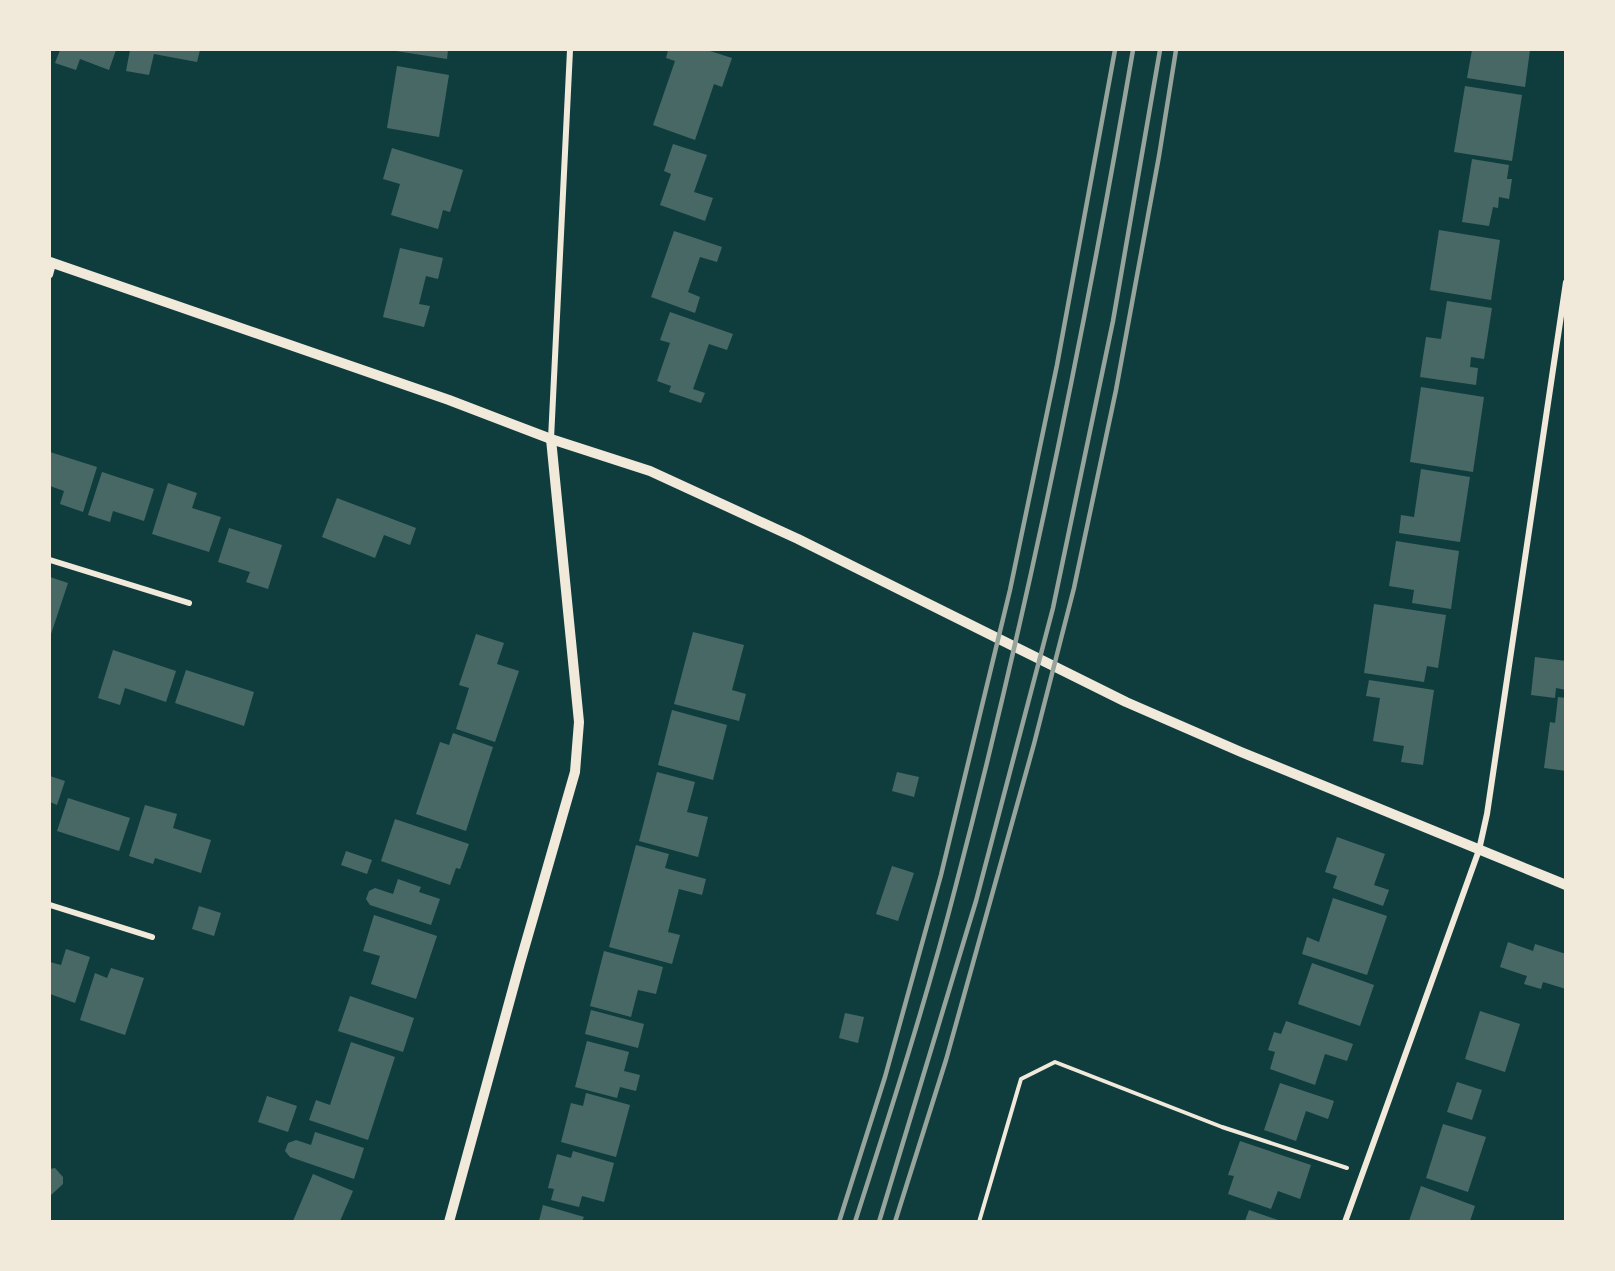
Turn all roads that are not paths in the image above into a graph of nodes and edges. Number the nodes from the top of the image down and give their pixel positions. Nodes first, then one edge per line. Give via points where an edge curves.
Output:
1 (570, 50) edge
2 (51, 263) edge
3 (50, 275) edge
4 (1566, 282) edge
5 (551, 439) junction
6 (50, 560) edge
7 (189, 603) dead end
8 (1479, 850) junction
9 (1566, 885) edge
10 (50, 905) edge
11 (152, 937) dead end
12 (449, 1221) edge
13 (1345, 1221) edge

1 - 5 street
2 - 3 street
2 - 5 street
4 - 8 street
5 - 8 street via 650,471 798,539 1126,702
5 - 12 street via 579,722 574,772
6 - 7 street
8 - 9 street
8 - 13 street
10 - 11 street

